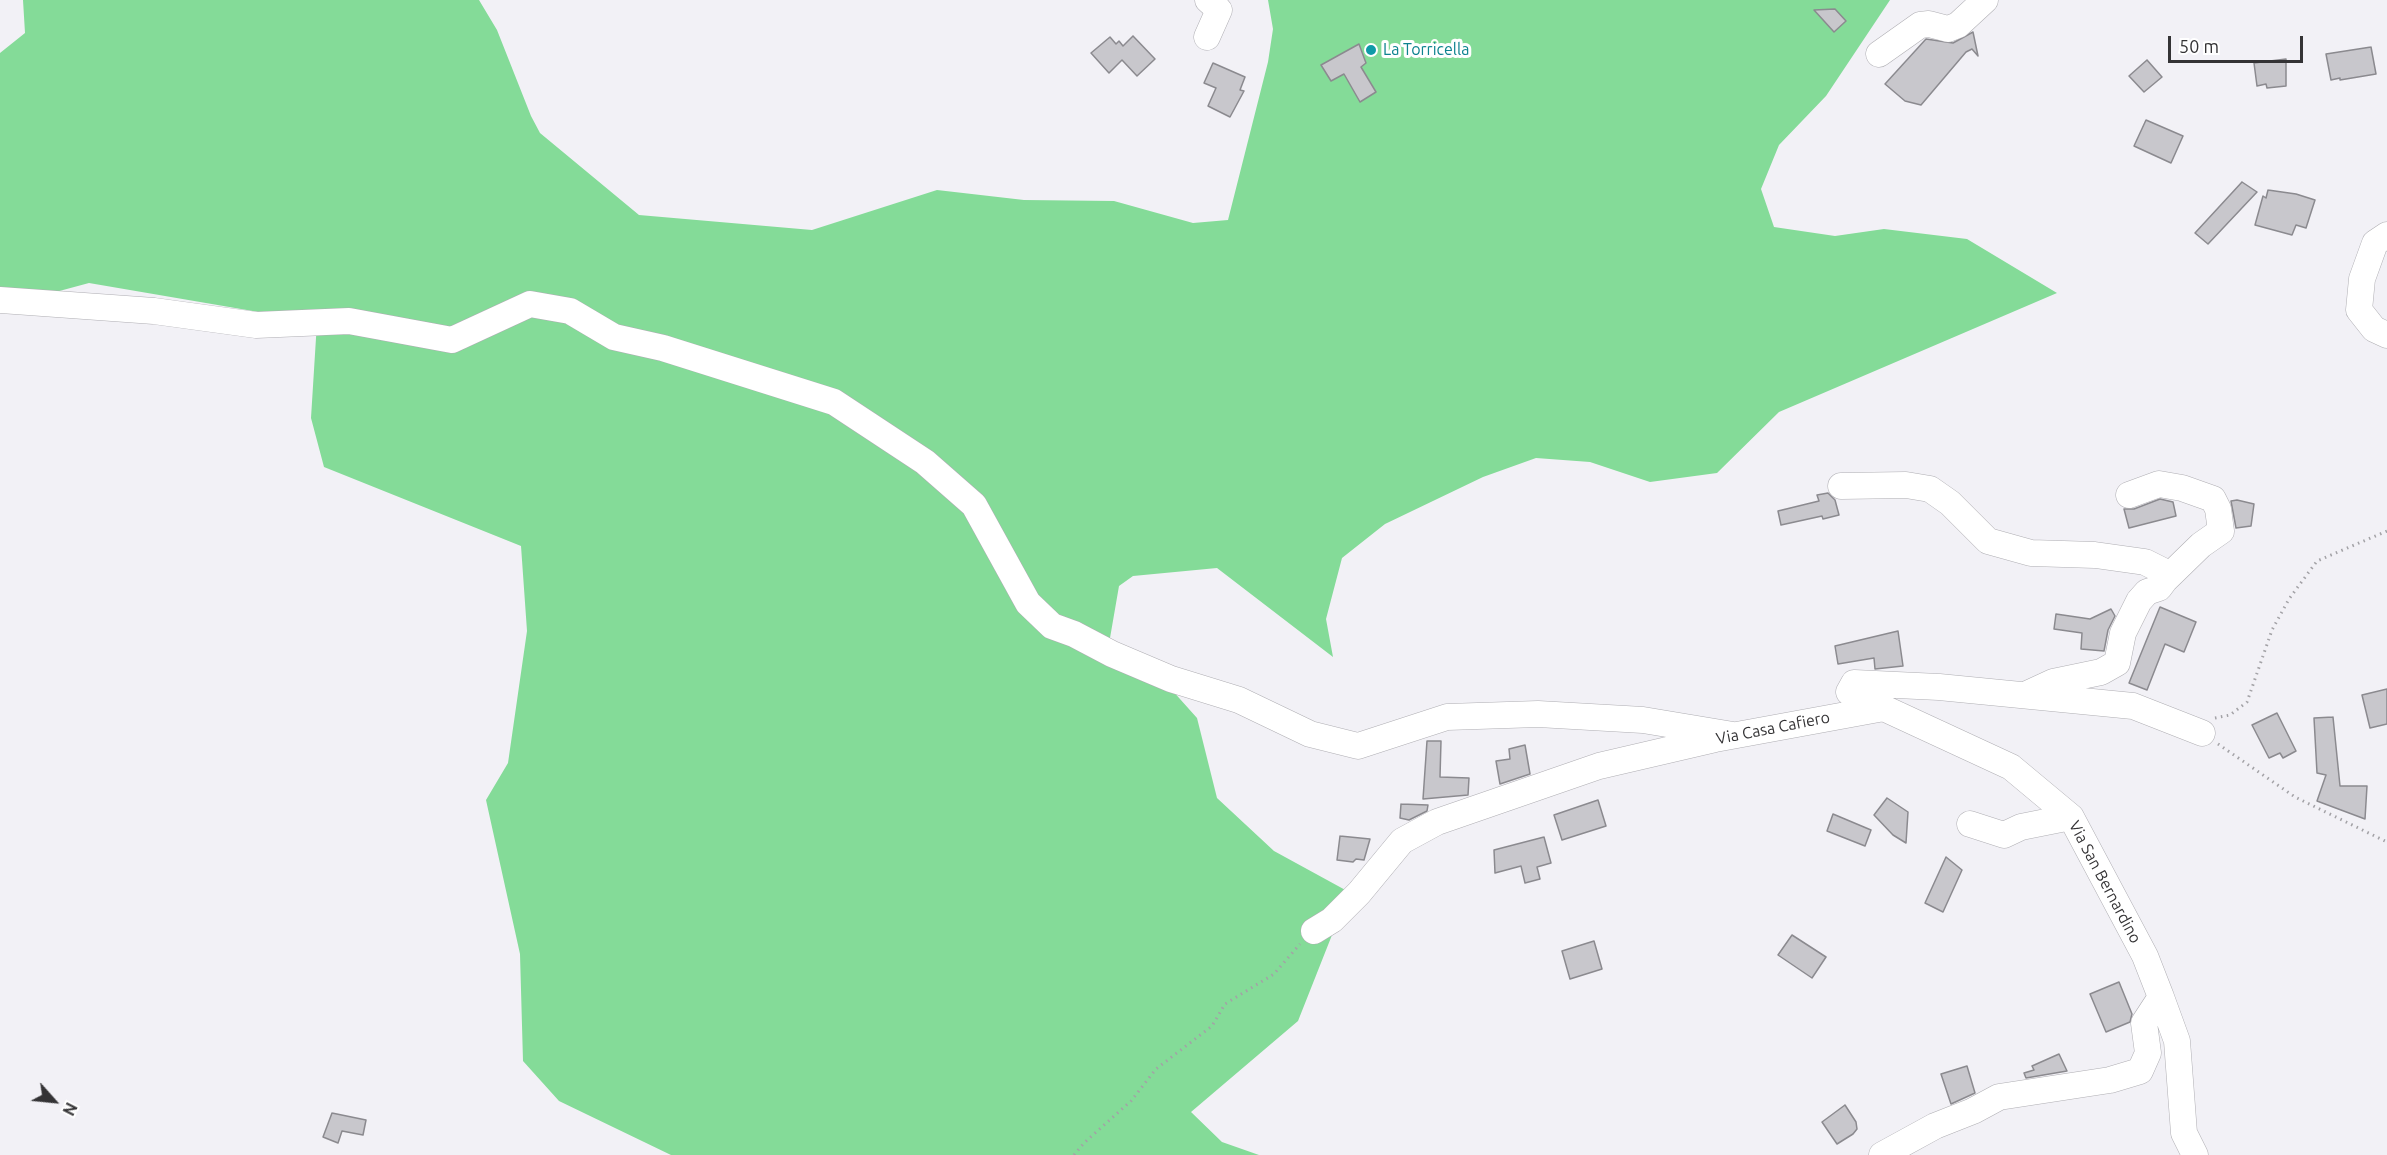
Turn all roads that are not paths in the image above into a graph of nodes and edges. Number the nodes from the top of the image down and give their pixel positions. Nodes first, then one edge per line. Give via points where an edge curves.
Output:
1 (1208, 0) edge
2 (1985, 0) edge
3 (1207, 37) dead end
4 (1879, 54) dead end
5 (2387, 235) edge
6 (0, 300) edge
7 (2387, 335) edge
8 (1841, 486) dead end
9 (2129, 495) dead end
10 (2165, 580) junction
11 (2025, 695) junction
12 (1884, 708) junction
13 (2202, 733) road end
14 (1733, 735) junction
15 (2071, 816) junction
16 (1970, 824) dead end
17 (1314, 931) road end
18 (2161, 997) junction
19 (1882, 1155) edge
20 (2195, 1155) edge

1 - 3 street via 1219,10
2 - 4 street via 1958,25 1948,29 1920,25
5 - 7 street via 2375,243 2362,279 2360,310 2374,329
6 - 14 street via 154,310 256,325 349,321 452,340 531,304 570,310 614,337 663,348 834,402 925,462 974,505 1029,603 1052,626 1171,679 1239,700 1310,734 1358,746 1447,717 1538,714 1643,720
8 - 10 street via 1906,485 1930,489 1988,541 2031,553 2095,555 2145,562 2161,570
9 - 10 street via 2160,484 2213,499 2218,509 2221,531
10 - 11 street via 2139,601 2123,633 2117,663 2101,672 2053,682
11 - 12 street via 1854,683 1849,692
11 - 13 street via 2133,706
12 - 14 street, Via Casa Cafiero
12 - 15 street, Via San Bernardino via 2011,767
14 - 17 street, Via Casa Cafiero via 1599,766 1437,822 1402,841 1359,893 1332,920
15 - 16 street via 2021,826 2004,835
15 - 18 street, Via San Bernardino via 2145,956
18 - 19 street via 2144,1023 2148,1053 2140,1071 2110,1080 2000,1097
18 - 20 street, Via San Bernardino via 2177,1041 2184,1133

